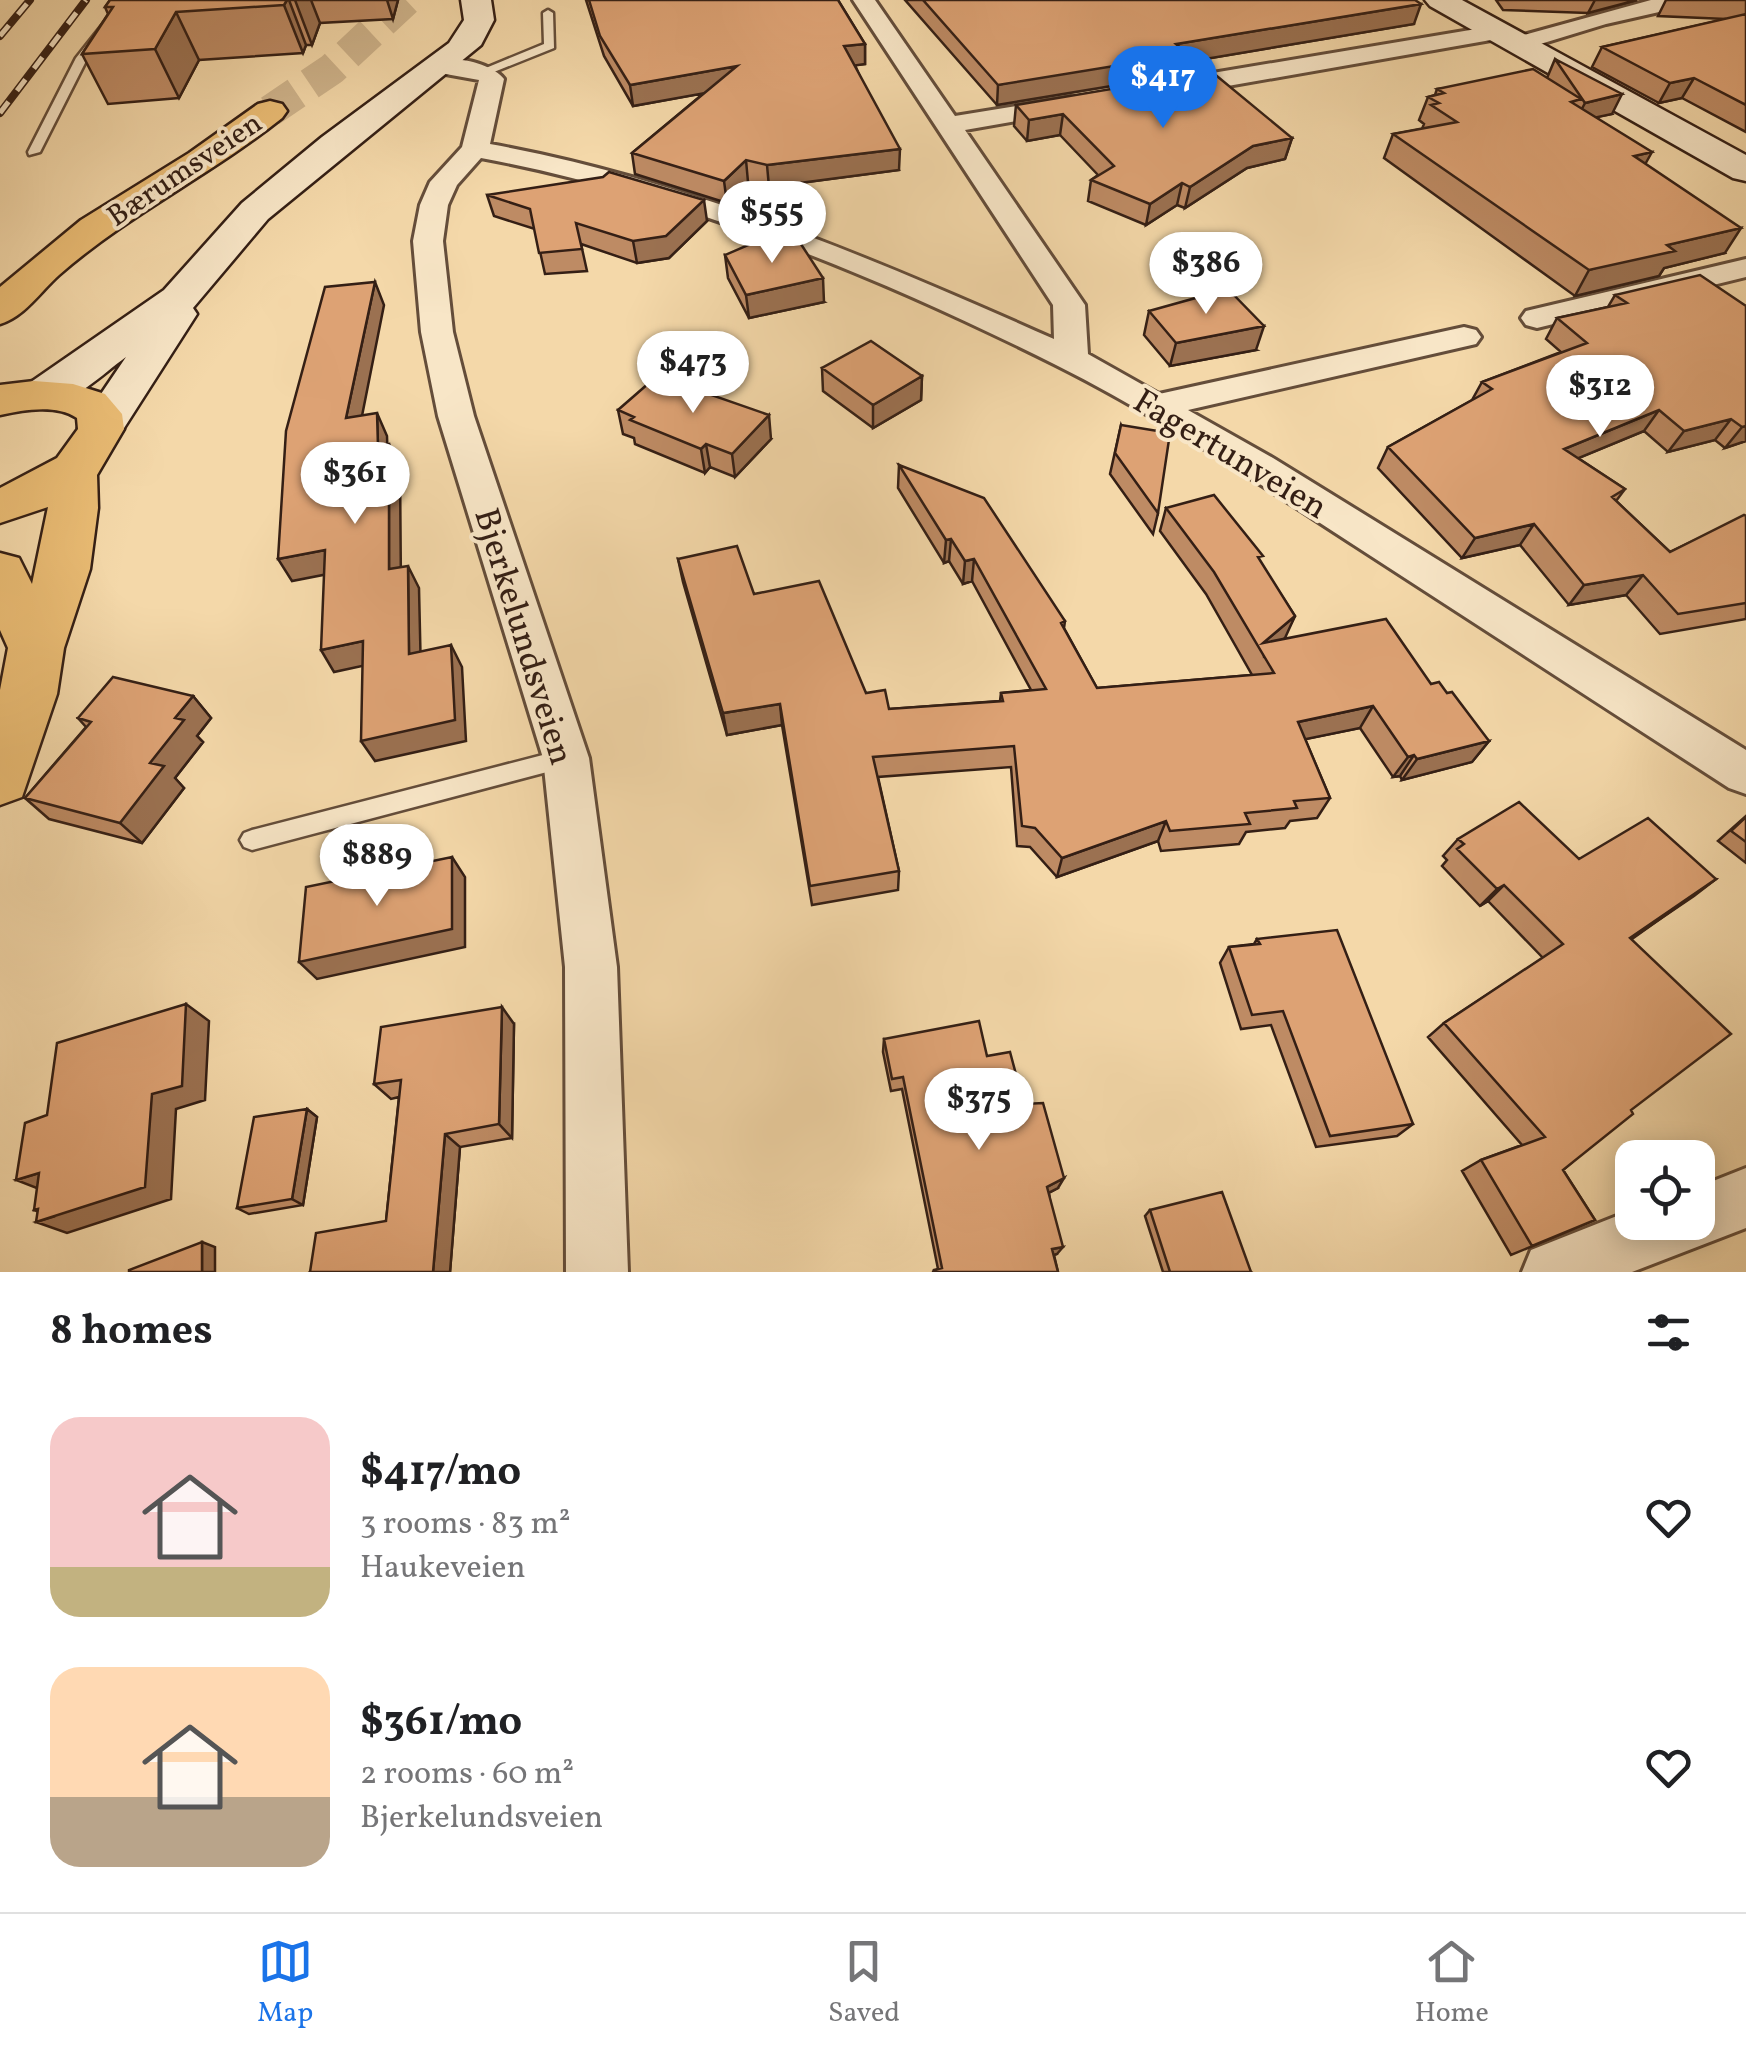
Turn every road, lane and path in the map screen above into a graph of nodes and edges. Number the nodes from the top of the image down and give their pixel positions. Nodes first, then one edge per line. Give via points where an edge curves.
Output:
1 (126, 0) edge
2 (466, 0) edge
3 (476, 0) edge
4 (864, 0) edge
5 (1440, 0) edge
6 (1682, 0) edge
7 (548, 13) dead end
8 (1511, 38) junction
9 (438, 66) junction
10 (486, 72) junction
11 (1140, 93) edge
12 (1102, 100) edge
13 (948, 125) junction
14 (475, 149) junction
15 (34, 152) dead end
16 (1746, 170) edge
17 (1746, 268) edge
18 (0, 277) edge
19 (178, 300) junction
20 (0, 311) edge
21 (1538, 318) dead end
22 (1464, 337) dead end
23 (1071, 360) junction
24 (17, 390) edge
25 (1157, 406) junction
26 (87, 449) junction
27 (0, 506) edge
28 (0, 572) edge
29 (36, 648) junction
30 (566, 758) junction
31 (1746, 774) edge
32 (0, 779) edge
33 (252, 840) dead end
34 (1746, 1198) edge
35 (1715, 1210) edge
36 (1636, 1240) edge
37 (597, 1272) edge
38 (1553, 1272) edge

1 - 15 lane via 82,58
2 - 9 main road
3 - 9 main road, Bærumsveien via 480,20 473,37
4 - 13 street
5 - 8 main road
6 - 8 street
7 - 10 lane via 550,46
8 - 11 street
8 - 16 main road
9 - 10 street
9 - 19 main road, Bærumsveien via 255,211
10 - 14 street, Bjerkelundsveien via 490,96
12 - 13 street
13 - 23 street via 1068,304
14 - 23 street, Fagertunveien via 665,196 794,239
14 - 30 street, Bjerkelundsveien via 444,182 434,205 428,241 437,332 456,416
17 - 21 street
18 - 20 main road, Bærumsveien via 135,182 270,111 227,148 58,256
19 - 24 main road, Bærumsveien
19 - 26 main road, Bærumsveien via 174,322
22 - 25 street
23 - 25 street, Fagertunveien
24 - 26 main road via 80,398 96,410
25 - 31 street, Fagertunveien
26 - 27 main road via 40,491
26 - 29 main road via 64,569
28 - 29 main road
29 - 32 main road
30 - 33 lane
30 - 37 street, Bjerkelundsveien via 591,966
34 - 35 street
36 - 38 street

